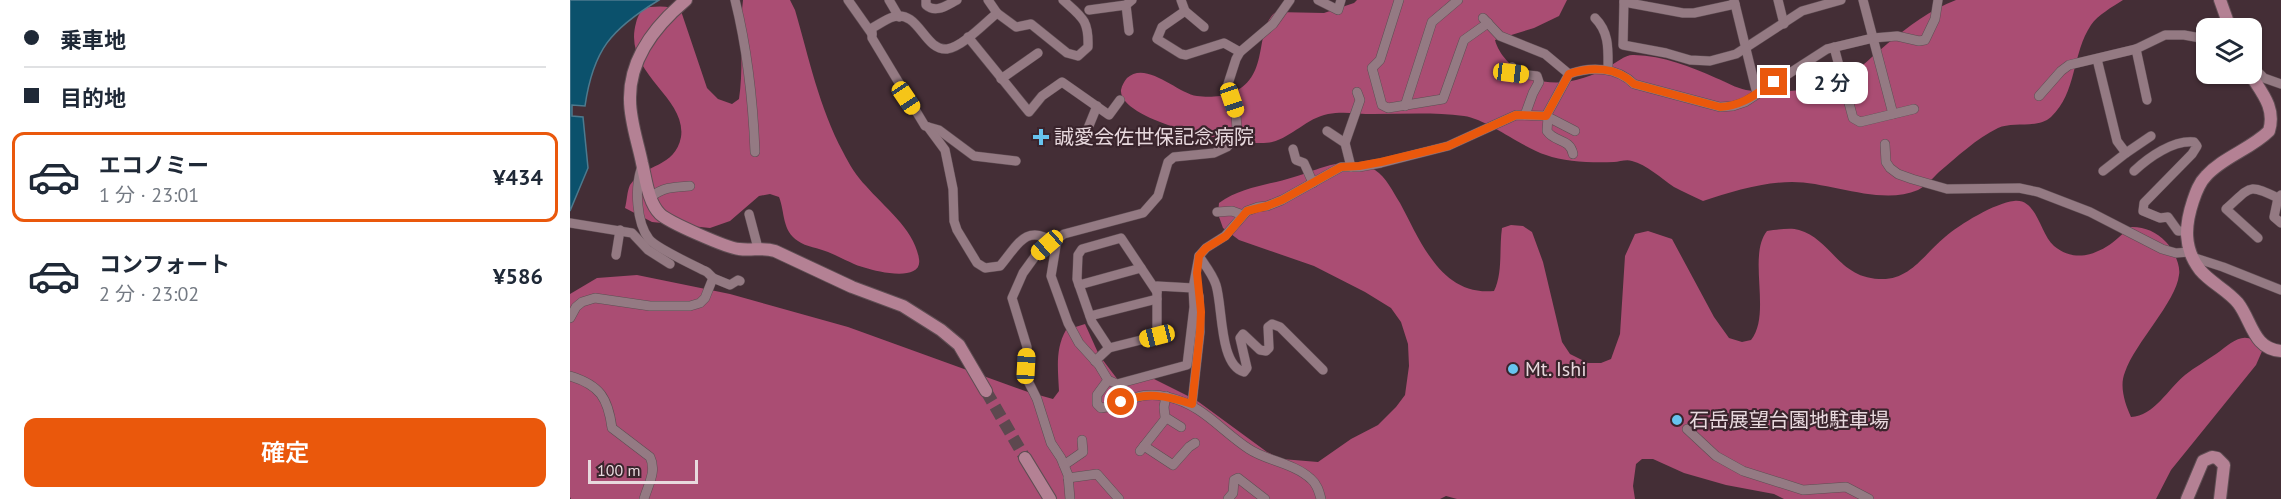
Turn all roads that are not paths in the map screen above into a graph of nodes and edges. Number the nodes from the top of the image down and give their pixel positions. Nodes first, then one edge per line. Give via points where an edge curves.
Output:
1 (686, 0) edge
2 (735, 0) edge
3 (848, 0) edge
4 (889, 0) edge
5 (926, 0) edge
6 (957, 0) edge
7 (988, 0) edge
8 (1063, 0) edge
9 (1181, 0) edge
10 (1290, 0) edge
11 (1318, 0) edge
12 (1341, 0) edge
13 (1399, 0) edge
14 (1458, 0) edge
15 (1778, 0) edge
16 (1841, 0) edge
17 (1863, 0) edge
18 (1938, 0) edge
19 (2220, 0) edge
20 (1624, 1) edge
21 (1734, 2) edge
22 (1819, 2) edge
23 (1129, 3) edge
24 (1089, 10) dead end
25 (1185, 11) junction
26 (997, 13) junction
27 (899, 16) junction
28 (1595, 18) dead end
29 (2226, 18) edge
30 (1784, 24) junction
31 (1204, 27) dead end
32 (1129, 31) dead end
33 (872, 34) junction
34 (968, 37) junction
35 (1873, 38) junction
36 (2196, 38) edge
37 (1834, 47) junction
38 (1746, 48) junction
39 (2136, 49) junction
40 (1038, 52) dead end
41 (1240, 52) junction
42 (2097, 59) junction
43 (1608, 70) junction
44 (1511, 73) dead end
45 (1569, 74) junction
46 (2262, 76) edge
47 (1001, 79) junction
48 (2256, 84) edge
49 (2281, 84) edge
50 (1357, 92) dead end
51 (1757, 94) junction
52 (2039, 96) dead end
53 (1120, 100) dead end
54 (2146, 100) dead end
55 (1405, 105) junction
56 (1097, 106) junction
57 (1914, 109) dead end
58 (1893, 114) junction
59 (1525, 115) junction
60 (1547, 117) junction
61 (928, 127) junction
62 (1327, 131) dead end
63 (1575, 131) dead end
64 (2151, 136) dead end
65 (1084, 138) dead end
66 (1346, 143) junction
67 (1885, 144) dead end
68 (1293, 149) dead end
69 (755, 152) dead end
70 (2126, 153) junction
71 (1573, 154) dead end
72 (1016, 160) dead end
73 (643, 164) junction
74 (1351, 167) junction
75 (2103, 171) dead end
76 (2134, 171) dead end
77 (1313, 183) junction
78 (690, 186) dead end
79 (2280, 196) edge
80 (651, 197) junction
81 (1217, 212) dead end
82 (749, 214) dead end
83 (1243, 215) junction
84 (570, 223) edge
85 (2281, 223) edge
86 (620, 230) junction
87 (2187, 231) junction
88 (2258, 238) dead end
89 (1055, 241) junction
90 (758, 248) junction
91 (616, 255) dead end
92 (2191, 255) junction
93 (1199, 256) junction
94 (670, 264) junction
95 (1141, 268) junction
96 (1197, 273) junction
97 (713, 278) junction
98 (740, 281) dead end
99 (1079, 285) junction
100 (1193, 288) junction
101 (2281, 290) edge
102 (1157, 295) junction
103 (1090, 316) junction
104 (570, 318) edge
105 (1109, 348) junction
106 (2281, 351) edge
107 (1095, 361) junction
108 (1323, 370) dead end
109 (570, 376) edge
110 (1108, 380) junction
111 (986, 391) tunnel mouth
112 (1166, 396) junction
113 (1192, 404) junction
114 (1166, 418) junction
115 (1181, 427) dead end
116 (1687, 429) dead end
117 (1082, 440) dead end
118 (1195, 443) dead end
119 (1025, 458) tunnel mouth
120 (1064, 465) junction
121 (1068, 478) junction
122 (644, 499) edge
123 (1050, 499) edge
124 (1070, 499) edge
125 (1119, 499) edge
126 (1228, 499) edge
127 (1265, 499) edge
128 (1321, 499) edge
129 (1869, 499) edge
130 (2187, 499) edge
131 (2220, 499) edge

1 - 73 street via 644,46 631,80 630,102
2 - 69 street via 753,103
3 - 33 street
4 - 27 street
5 - 6 street via 930,9 939,9
7 - 26 street
8 - 26 street via 1087,24 1088,47 1078,56 1067,53 1031,24 1016,27
9 - 25 street
10 - 41 street via 1273,24
11 - 12 street via 1338,10
13 - 55 street via 1380,60 1372,68 1382,105
14 - 55 street via 1432,22
15 - 30 street
16 - 22 street
17 - 35 street
18 - 35 street via 1935,20 1925,40
19 - 29 street
20 - 21 street via 1683,13
20 - 38 street via 1623,45 1710,61
21 - 38 street
22 - 30 street
23 - 24 street
23 - 32 street
25 - 31 street
25 - 41 street via 1171,16 1157,39 1186,55 1224,43
26 - 34 street
27 - 33 street via 872,28
27 - 34 street via 916,23 941,48 949,49
28 - 43 street via 1608,44
30 - 38 street
33 - 61 street via 906,98
34 - 47 street
35 - 37 street
35 - 58 street
36 - 39 street via 2165,35
37 - 51 street
37 - 58 street via 1852,118 1860,122
38 - 51 street
39 - 42 street
39 - 54 street
40 - 47 street
41 - 89 street via 1227,87 1237,130 1227,147 1214,153 1174,157 1168,162 1158,196 1143,213 1064,234
42 - 52 street via 2069,65
42 - 70 street via 2116,141
43 - 45 street
43 - 51 street via 1625,75 1634,84 1720,107 1745,102
44 - 59 street via 1537,76 1539,82
45 - 55 street via 1545,54 1500,36 1486,20 1464,40 1443,99
45 - 60 street
46 - 49 street
47 - 56 street via 1029,112 1042,96 1062,82
48 - 87 street via 2271,108 2269,131 2205,177 2190,209
50 - 66 street via 1360,100
53 - 56 street via 1109,115
56 - 65 street
57 - 58 street
59 - 60 street
59 - 74 street via 1507,118 1448,146
60 - 63 street
60 - 71 street via 1550,136 1568,143
61 - 72 street via 939,130 974,156
61 - 89 street via 945,150 953,189 954,221 977,263 985,268 1000,266 1031,234
62 - 66 street
64 - 70 street
66 - 74 street
67 - 92 street via 1886,162 1898,174 1947,189 2019,188 2038,192 2090,212 2162,249
68 - 77 street
70 - 75 street
73 - 80 street
73 - 94 street via 639,175 642,225 649,240
74 - 77 street via 1341,167
76 - 87 street via 2146,159 2180,142 2194,142 2197,146 2192,154 2144,203 2143,212 2168,217 2178,231
77 - 83 street
78 - 80 street via 677,183
79 - 85 street via 2274,217
79 - 88 street via 2249,188 2226,208
80 - 90 street via 660,214 715,242 736,249
81 - 83 street
82 - 90 street
83 - 93 street via 1226,236
84 - 86 street
86 - 91 street
86 - 94 street via 632,233 648,250
87 - 92 street
89 - 107 street via 1051,276 1068,323
89 - 120 street via 1036,255 1012,298 1027,347 1027,379 1051,443
90 - 111 street via 775,251 903,306 959,345
92 - 101 street
92 - 106 street via 2210,280 2233,297 2265,347
93 - 96 street
93 - 108 street via 1216,283 1227,350 1238,370 1244,372 1247,368 1242,334 1266,351 1268,327 1272,324 1280,327
94 - 97 street via 707,272
95 - 99 street
95 - 99 street via 1121,238 1082,249 1078,255
95 - 102 street
96 - 100 street
96 - 113 street via 1201,312
97 - 98 street via 730,285
97 - 104 street via 705,298 690,306 650,306 596,298 582,302
99 - 103 street
100 - 102 street via 1157,286
100 - 110 street via 1187,365 1117,384
102 - 103 street
102 - 105 street via 1157,336
103 - 105 street
105 - 107 street
107 - 110 street
109 - 122 street via 597,388 609,410 612,428 651,457 653,471
110 - 112 street via 1097,395 1101,408 1134,396
112 - 113 street
112 - 114 street
113 - 128 street via 1250,450 1303,472 1319,489
114 - 115 street
114 - 118 street via 1142,448 1173,465
116 - 129 street via 1716,456 1743,471 1803,490 1846,487
117 - 120 street via 1083,452
119 - 123 street
120 - 121 street
121 - 124 street
121 - 125 street via 1097,474
126 - 127 street via 1238,478
130 - 131 street via 2203,461 2212,457 2224,465

